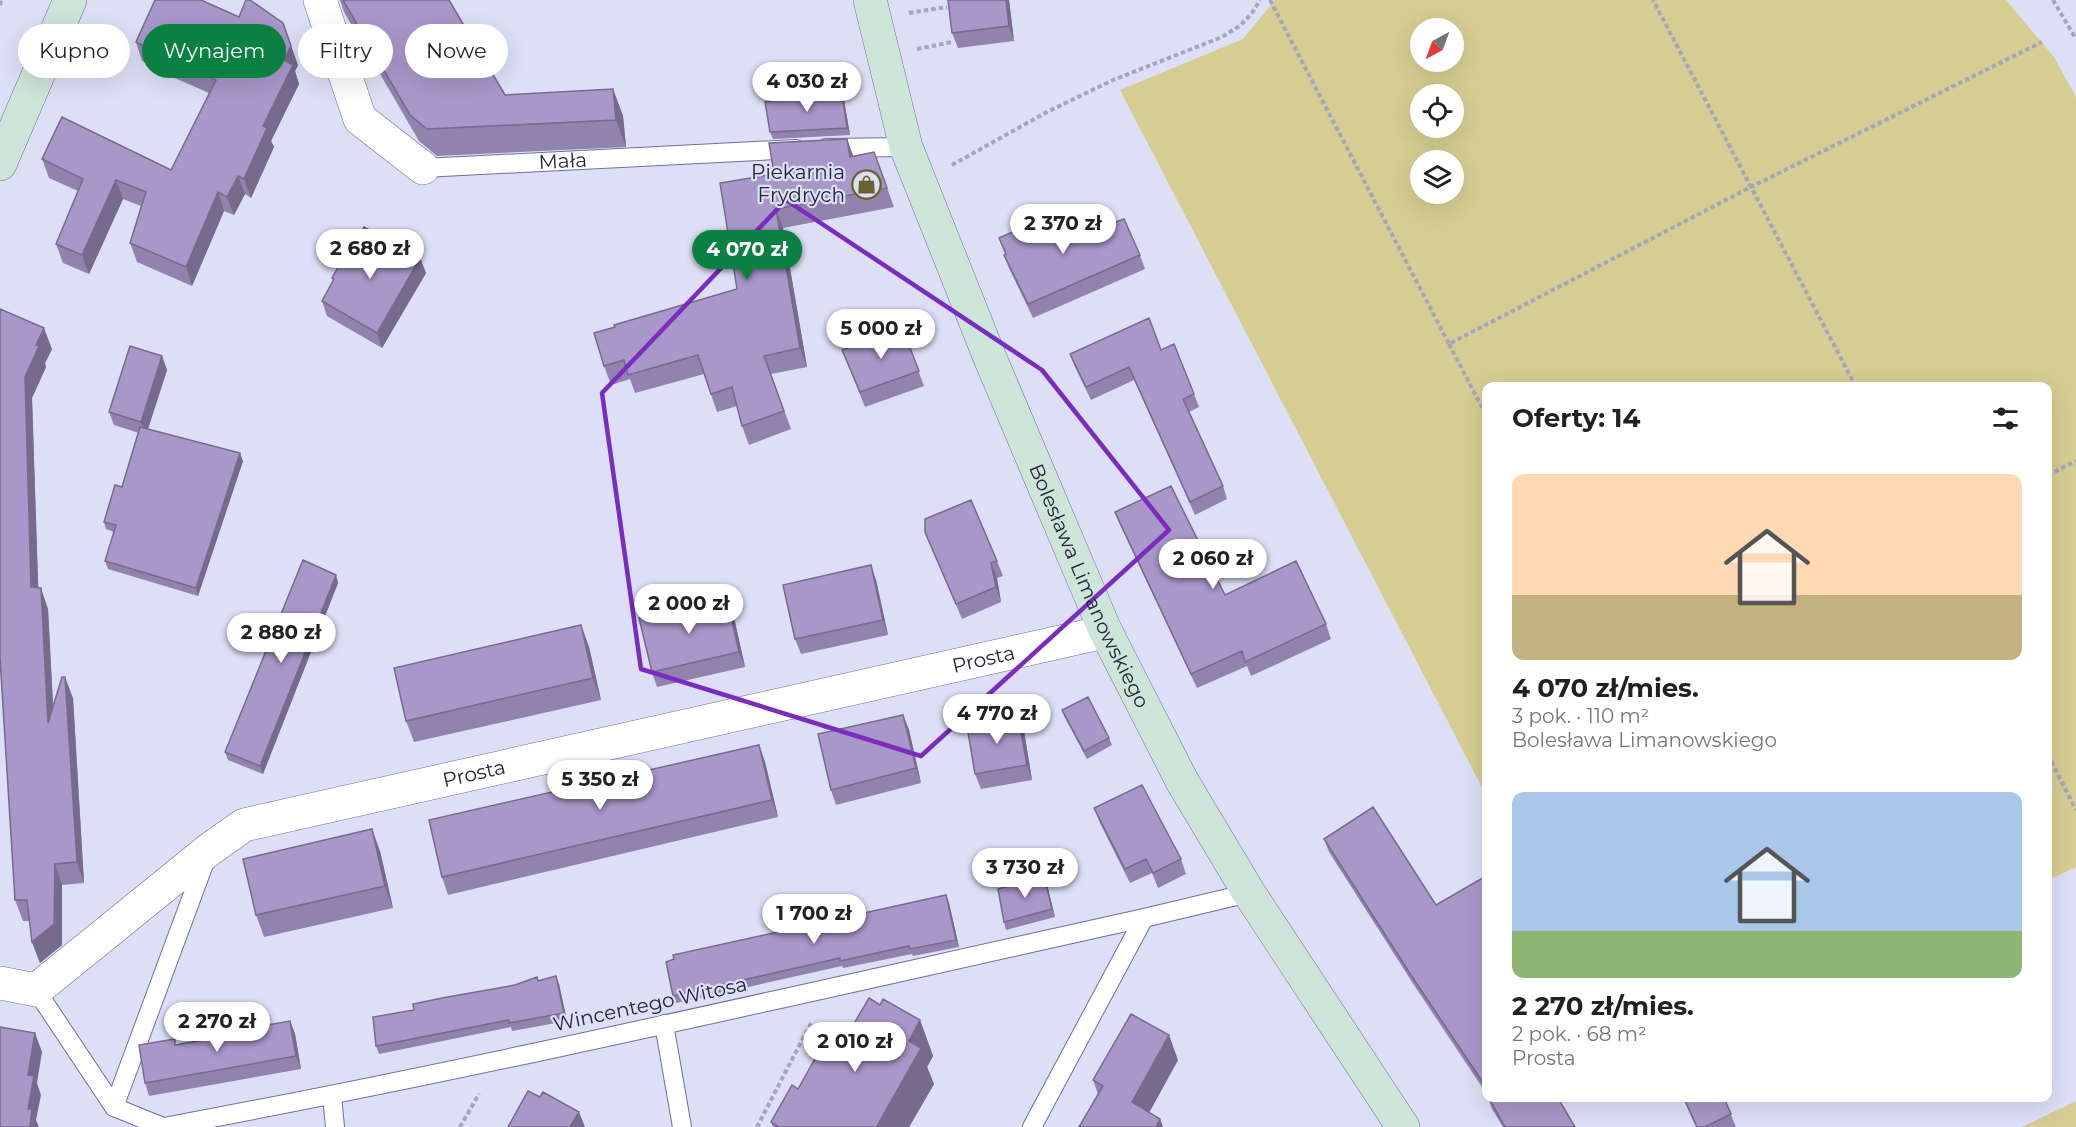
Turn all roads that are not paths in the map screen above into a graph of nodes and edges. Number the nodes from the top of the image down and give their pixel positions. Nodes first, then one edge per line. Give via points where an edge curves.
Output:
1 (70, 0) edge
2 (320, 0) edge
3 (870, 0) edge
4 (906, 147) junction
5 (0, 164) edge
6 (423, 168) joint
7 (1105, 630) junction
8 (210, 849) junction
9 (1249, 893) junction
10 (1144, 918) junction
11 (0, 983) edge
12 (36, 990) junction
13 (664, 1024) junction
14 (332, 1096) junction
15 (114, 1107) junction
16 (164, 1127) edge
17 (335, 1127) edge
18 (682, 1127) edge
19 (1032, 1127) edge
20 (1403, 1127) edge

1 - 5 main road
2 - 6 street, Mała via 360,118
3 - 4 main road, Bolesława Limanowskiego
4 - 6 lane, Mała
4 - 7 main road, Bolesława Limanowskiego
7 - 8 street, Prosta via 244,825
7 - 9 main road, Bolesława Limanowskiego via 1182,781
8 - 12 street, Prosta
8 - 15 lane
9 - 10 lane, Wincentego Witosa
9 - 20 main road, Bolesława Limanowskiego
10 - 13 lane, Wincentego Witosa
10 - 19 lane
11 - 12 street
12 - 15 lane
13 - 14 lane, Wincentego Witosa
13 - 18 lane
14 - 16 lane, Wincentego Witosa
14 - 17 lane
15 - 16 lane, Wincentego Witosa

